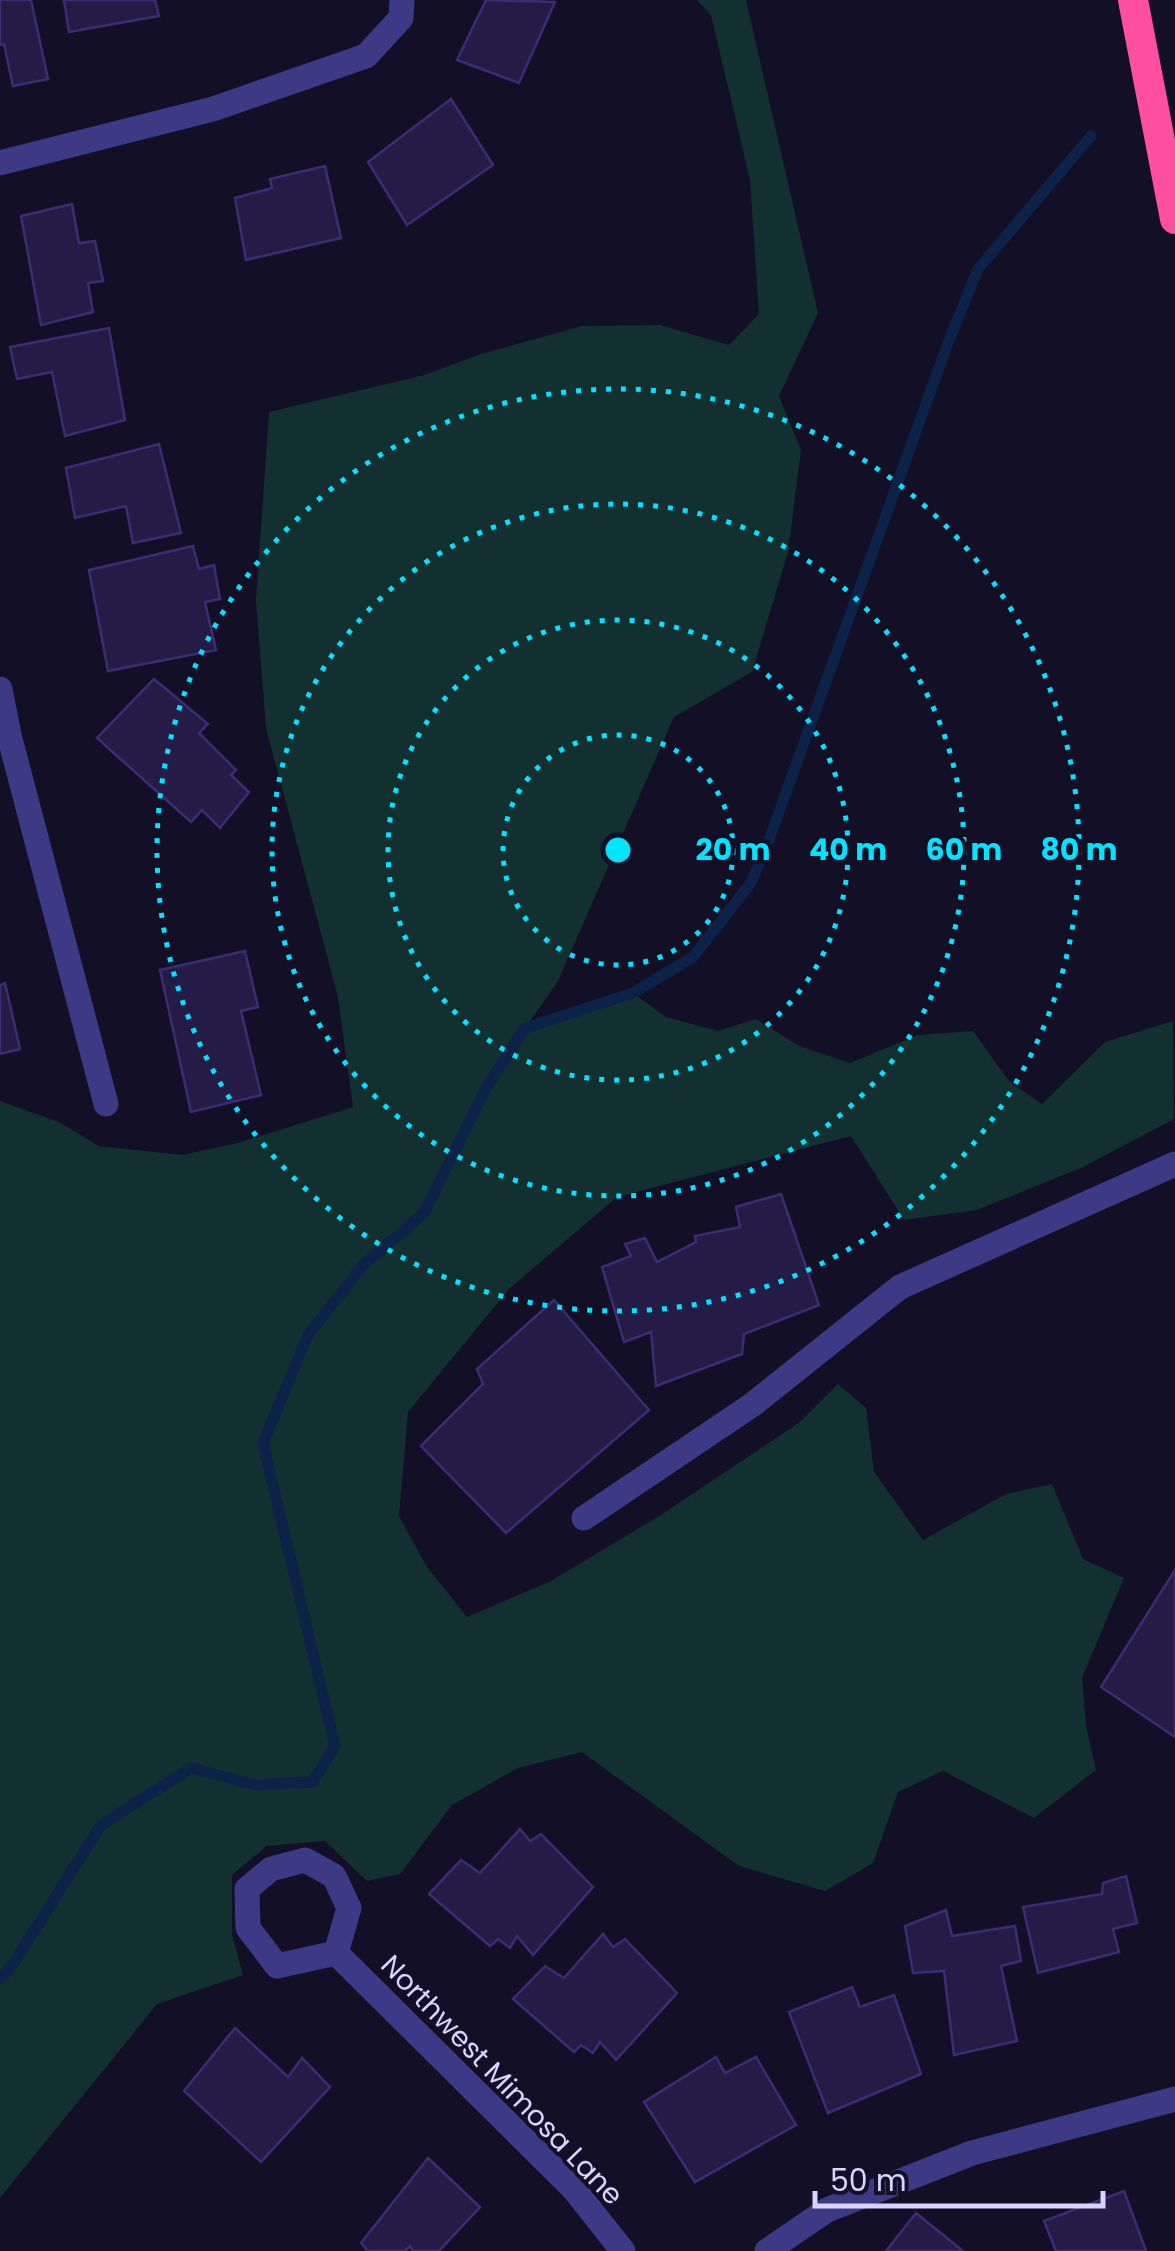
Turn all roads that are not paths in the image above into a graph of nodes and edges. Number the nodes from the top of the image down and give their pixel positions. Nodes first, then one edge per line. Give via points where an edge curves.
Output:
1 (402, 0) edge
2 (1132, 0) edge
3 (0, 164) edge
4 (1175, 219) edge
5 (0, 689) edge
6 (4, 737) edge
7 (106, 1104) dead end
8 (1175, 1164) edge
9 (584, 1518) dead end
10 (336, 1953) junction
11 (1175, 2100) edge
12 (623, 2251) edge
13 (767, 2251) edge

1 - 3 street via 400,18 366,56 213,109
2 - 4 highway
5 - 6 street
6 - 7 street
8 - 9 street via 900,1286 752,1405
10 - 10 street via 276,1966 248,1928 247,1888 271,1869 305,1860 334,1876 349,1908
10 - 12 street, Northwest Mimosa Lane via 573,2188
11 - 13 street via 972,2153 827,2210

